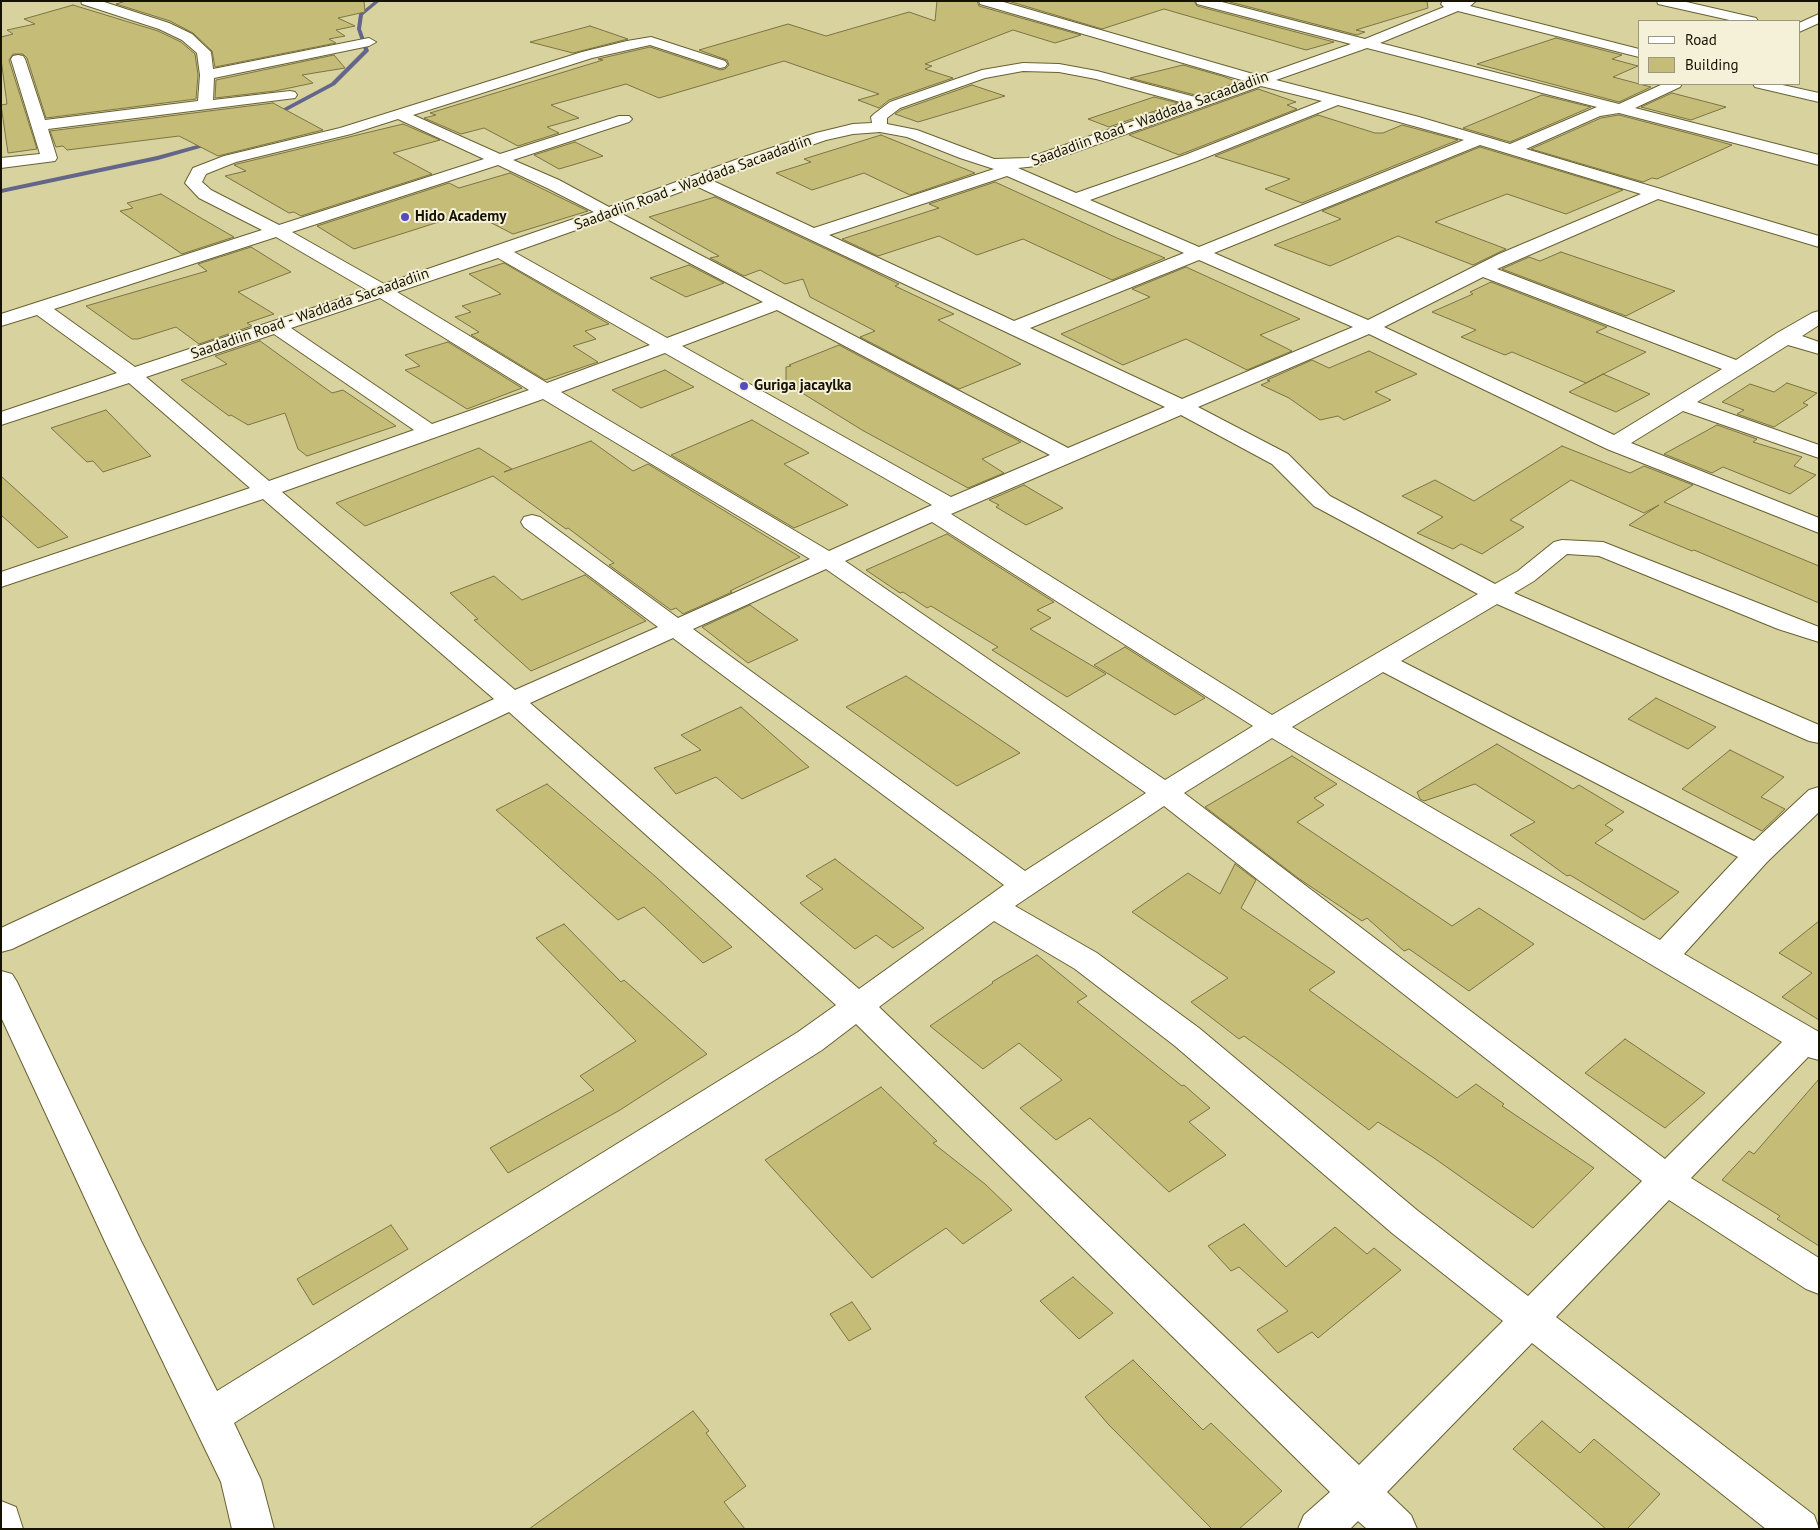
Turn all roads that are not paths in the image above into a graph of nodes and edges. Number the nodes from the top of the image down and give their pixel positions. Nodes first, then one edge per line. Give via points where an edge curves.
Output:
1 (985, 1) edge
2 (1202, 1) edge
3 (1437, 1) edge
4 (1663, 1) edge
5 (95, 2) edge
6 (1464, 4) edge
7 (1819, 18) edge
8 (1747, 20) edge
9 (1800, 28) edge
10 (369, 42) dead end
11 (1364, 44) junction
12 (1638, 53) edge
13 (18, 59) dead end
14 (720, 64) dead end
15 (208, 75) junction
16 (1258, 81) junction
17 (1673, 85) edge
18 (1764, 85) edge
19 (290, 95) dead end
20 (1819, 98) edge
21 (1335, 101) junction
22 (1198, 102) junction
23 (206, 106) junction
24 (1622, 108) junction
25 (400, 114) junction
26 (624, 119) dead end
27 (39, 125) junction
28 (880, 127) junction
29 (1478, 140) junction
30 (1510, 150) junction
31 (498, 160) junction
32 (1819, 160) edge
33 (1, 163) edge
34 (1000, 167) junction
35 (698, 180) junction
36 (1655, 194) junction
37 (1076, 199) junction
38 (607, 214) junction
39 (278, 232) junction
40 (812, 234) junction
41 (1819, 242) edge
42 (499, 251) junction
43 (1199, 253) junction
44 (1482, 270) junction
45 (381, 290) junction
46 (778, 303) junction
47 (40, 308) junction
48 (1819, 317) edge
49 (1, 320) edge
50 (275, 326) junction
51 (1370, 327) junction
52 (1014, 328) junction
53 (1784, 337) junction
54 (666, 346) junction
55 (1819, 348) edge
56 (1736, 367) junction
57 (131, 374) junction
58 (546, 391) junction
59 (1680, 403) junction
60 (1182, 407) junction
61 (1, 419) edge
62 (430, 432) junction
63 (1615, 444) junction
64 (1819, 452) edge
65 (1068, 456) junction
66 (266, 490) junction
67 (942, 510) junction
68 (532, 522) dead end
69 (1819, 526) edge
70 (828, 560) junction
71 (1, 580) edge
72 (1495, 594) junction
73 (677, 627) junction
74 (1819, 634) edge
75 (1381, 661) junction
76 (512, 701) junction
77 (1271, 726) junction
78 (1819, 735) edge
79 (1165, 793) junction
80 (1819, 796) edge
81 (1757, 855) junction
82 (1025, 886) junction
83 (993, 906) junction
84 (1, 941) edge
85 (1663, 956) junction
86 (1, 982) edge
87 (858, 1006) junction
88 (1811, 1044) edge
89 (1666, 1180) junction
90 (1819, 1278) edge
91 (1531, 1319) junction
92 (210, 1416) junction
93 (1359, 1493) junction
94 (1, 1521) edge
95 (2, 1529) edge
96 (252, 1529) edge
97 (1319, 1529) edge
98 (1396, 1529) edge
99 (1799, 1529) edge

1 - 16 main road
2 - 11 main road
3 - 6 main road
4 - 8 main road
5 - 15 main road via 187,37 204,52
6 - 11 main road, Saadadiin Road - Waddada Sacaadadiin
6 - 12 main road
7 - 9 main road
10 - 15 main road
11 - 16 main road, Saadadiin Road - Waddada Sacaadadiin
11 - 24 main road
13 - 27 main road
14 - 25 main road via 651,41 643,42 588,55
15 - 23 main road
16 - 21 main road
16 - 22 main road, Saadadiin Road - Waddada Sacaadadiin
17 - 24 main road
18 - 20 main road
19 - 23 main road
21 - 29 main road
21 - 37 main road
22 - 28 main road via 1097,75 1059,68 1023,67 982,74 895,105 879,117
22 - 34 main road, Saadadiin Road - Waddada Sacaadadiin via 1030,163
23 - 27 main road
24 - 30 main road via 1596,112
24 - 32 main road
25 - 31 main road
25 - 39 main road via 345,132 230,159 199,171 193,183 205,194
26 - 31 main road
27 - 33 main road via 48,158
28 - 34 main road, Saadadiin Road - Waddada Sacaadadiin via 911,133
28 - 35 main road, Saadadiin Road - Waddada Sacaadadiin via 822,136
29 - 30 main road
29 - 43 main road
30 - 36 main road
31 - 38 main road via 545,180
31 - 39 main road
34 - 37 main road
34 - 40 main road
35 - 38 main road, Saadadiin Road - Waddada Sacaadadiin
35 - 40 main road
36 - 41 main road
36 - 44 main road
37 - 43 main road
38 - 42 main road, Saadadiin Road - Waddada Sacaadadiin
38 - 46 main road
39 - 45 main road
39 - 47 main road
40 - 52 main road
42 - 45 main road, Saadadiin Road - Waddada Sacaadadiin
42 - 54 main road
43 - 51 main road
43 - 52 main road
44 - 51 main road
44 - 56 main road
45 - 50 main road, Saadadiin Road - Waddada Sacaadadiin
45 - 58 main road
46 - 54 main road
46 - 65 main road
47 - 49 main road
47 - 57 main road
48 - 53 main road
50 - 57 main road, Saadadiin Road - Waddada Sacaadadiin
50 - 62 main road
51 - 60 main road
51 - 63 main road
52 - 60 main road
53 - 55 main road
53 - 56 main road
54 - 58 main road
54 - 67 main road
56 - 59 main road
57 - 61 main road, Saadadiin Road - Waddada Sacaadadiin
57 - 66 main road
58 - 62 main road
58 - 70 main road
59 - 63 main road
59 - 64 main road
60 - 65 main road
60 - 72 main road via 1280,459 1322,500
62 - 66 main road
63 - 69 main road
65 - 67 main road
66 - 71 main road
66 - 76 main road
67 - 70 main road
67 - 77 main road
68 - 73 main road
70 - 73 main road
70 - 79 main road
72 - 74 main road via 1526,576 1562,547 1603,549
72 - 75 main road
72 - 78 main road
73 - 76 main road
73 - 82 main road
75 - 77 main road
75 - 81 main road
76 - 84 main road
76 - 87 main road
77 - 79 main road
77 - 85 main road
79 - 82 main road
79 - 89 main road
80 - 81 main road
81 - 85 main road
82 - 83 main road
83 - 87 main road
83 - 91 main road via 1086,961 1187,1037 1405,1222
85 - 88 main road
86 - 92 main road via 125,1246
87 - 92 main road via 810,1041
87 - 93 main road
88 - 89 main road
89 - 90 main road
89 - 91 main road
91 - 93 main road
91 - 99 main road
92 - 96 main road via 241,1480
93 - 97 main road
93 - 98 main road
94 - 95 main road

